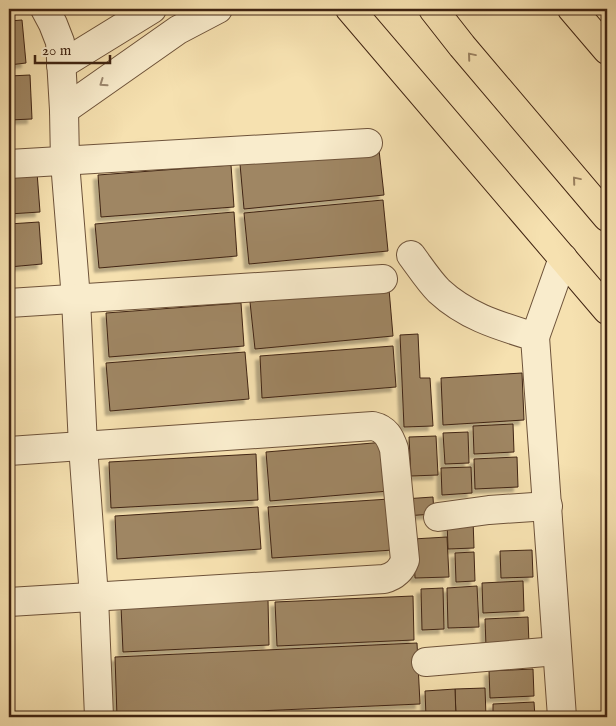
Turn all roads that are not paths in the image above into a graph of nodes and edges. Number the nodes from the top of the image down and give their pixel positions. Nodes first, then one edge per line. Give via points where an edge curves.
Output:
1 (45, 9) edge
2 (152, 9) edge
3 (218, 9) edge
4 (350, 9) edge
5 (433, 9) edge
6 (572, 9) edge
7 (607, 50) edge
8 (61, 65) junction
9 (64, 110) junction
10 (368, 143) dead end
11 (65, 162) junction
12 (9, 164) edge
13 (607, 218) edge
14 (411, 255) dead end
15 (563, 258) junction
16 (383, 279) dead end
17 (76, 299) junction
18 (9, 303) edge
19 (607, 310) edge
20 (536, 337) junction
21 (83, 446) junction
22 (9, 451) edge
23 (548, 506) junction
24 (438, 517) dead end
25 (94, 597) junction
26 (9, 602) edge
27 (557, 651) junction
28 (426, 662) dead end
29 (99, 717) edge
30 (562, 717) edge

1 - 8 street via 60,42
2 - 8 street
3 -> 9 street via 178,30
4 - 15 main road
13 -> 5 main road
6 - 7 main road
8 - 9 street
9 - 11 street
10 - 11 street
11 - 12 street
11 - 17 street
14 - 20 street via 438,290 452,302 481,320
15 - 19 main road
15 - 20 street
16 - 17 street
17 - 18 street
17 - 21 street
20 - 23 street
21 - 22 street
21 - 25 street
21 - 25 street via 373,426 382,428 394,449 405,560 402,569 384,579
23 - 24 street
23 - 27 street
25 - 26 street
25 - 29 street
27 - 28 street
27 - 30 street

